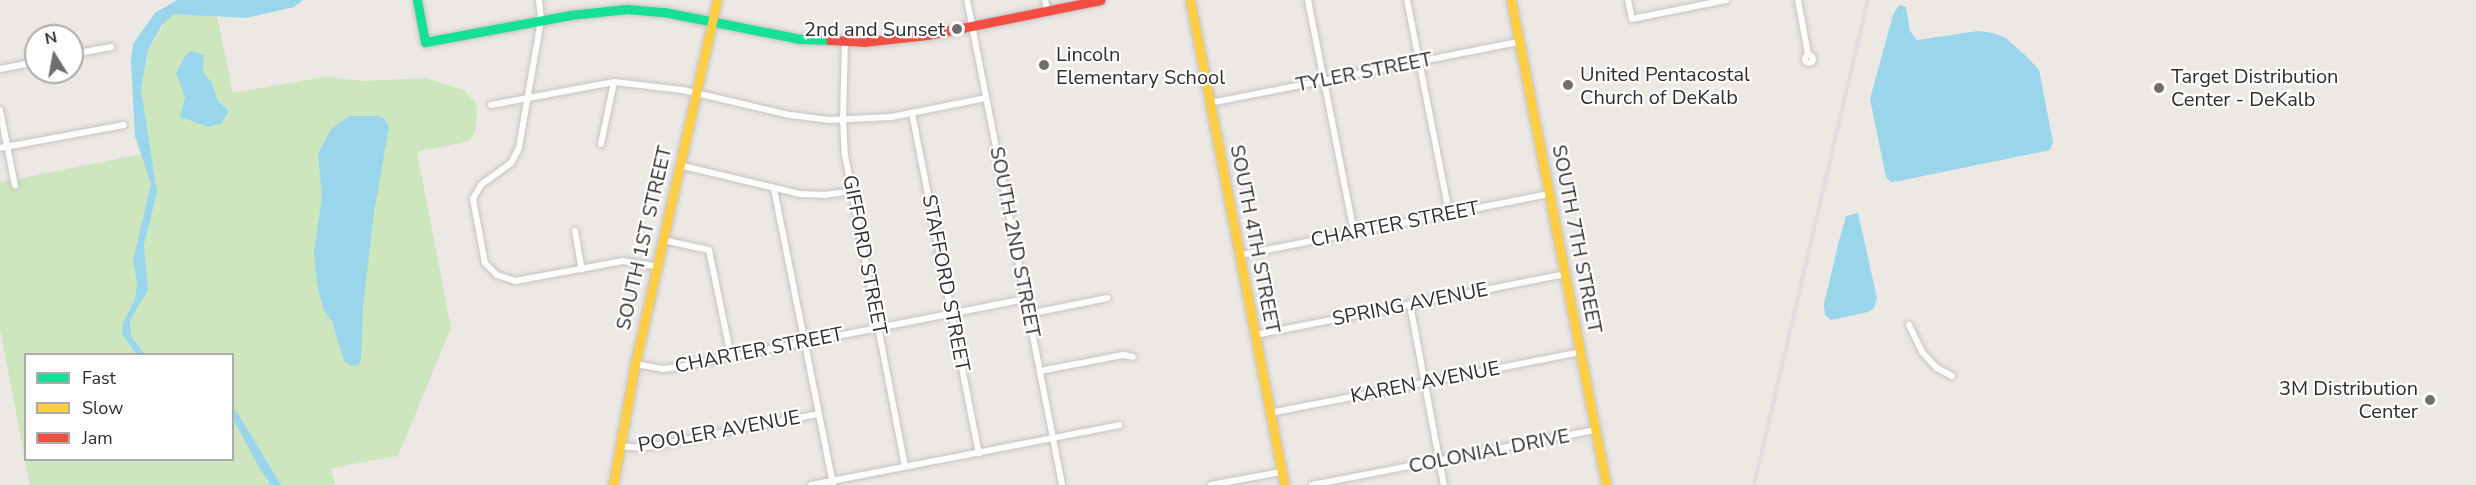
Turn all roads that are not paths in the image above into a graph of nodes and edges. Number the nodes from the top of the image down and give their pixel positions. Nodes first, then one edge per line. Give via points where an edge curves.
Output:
1 (417, 0) edge
2 (539, 0) edge
3 (717, 0) edge
4 (967, 0) edge
5 (1045, 0) edge
6 (1100, 0) edge
7 (1190, 0) edge
8 (1308, 0) edge
9 (1407, 0) edge
10 (1511, 0) edge
11 (1628, 0) edge
12 (1684, 0) edge
13 (1726, 0) edge
14 (1798, 0) edge
15 (1686, 8) junction
16 (1047, 10) junction
17 (541, 20) junction
18 (712, 22) junction
19 (972, 26) junction
20 (845, 42) junction
21 (1519, 42) junction
22 (111, 47) dead end
23 (84, 52) edge
24 (1808, 54) dead end
25 (1419, 61) junction
26 (24, 64) edge
27 (0, 69) edge
28 (1324, 80) junction
29 (614, 82) junction
30 (695, 94) junction
31 (529, 98) junction
32 (987, 98) junction
33 (1210, 103) junction
34 (491, 105) dead end
35 (0, 110) edge
36 (912, 113) junction
37 (843, 120) junction
38 (124, 125) dead end
39 (600, 144) dead end
40 (4, 148) edge
41 (679, 165) junction
42 (15, 186) dead end
43 (774, 189) junction
44 (852, 190) junction
45 (1550, 194) junction
46 (1449, 213) junction
47 (575, 231) dead end
48 (1354, 233) junction
49 (663, 240) junction
50 (1240, 255) junction
51 (657, 266) junction
52 (582, 269) junction
53 (1565, 274) junction
54 (1107, 298) dead end
55 (1025, 299) junction
56 (1410, 304) junction
57 (952, 313) junction
58 (1028, 314) junction
59 (1909, 325) dead end
60 (879, 327) junction
61 (1255, 335) junction
62 (805, 341) junction
63 (1580, 352) junction
64 (731, 356) junction
65 (1133, 357) dead end
66 (635, 364) junction
67 (1040, 371) junction
68 (1952, 376) dead end
69 (1425, 382) junction
70 (1270, 413) junction
71 (819, 414) junction
72 (1119, 425) dead end
73 (1595, 430) junction
74 (1053, 439) junction
75 (619, 446) junction
76 (979, 453) junction
77 (1440, 460) junction
78 (905, 466) junction
79 (1281, 472) junction
80 (832, 483) edge
81 (613, 485) edge
82 (811, 485) edge
83 (1062, 485) edge
84 (1211, 485) edge
85 (1284, 485) edge
86 (1312, 485) edge
87 (1444, 485) edge
88 (1606, 485) edge

1 - 17 street via 425,42
2 - 17 street
3 - 18 street, SOUTH 1ST STREET
4 - 19 street, SOUTH 2ND STREET
5 - 16 street
6 - 16 street
7 - 33 street, SOUTH 4TH STREET
8 - 28 street
9 - 25 street
10 - 21 street, SOUTH 7TH STREET
11 - 15 street via 1632,19
12 - 15 street
13 - 15 street
14 - 24 street
16 - 19 street
17 - 18 street via 627,9
17 - 31 street
18 - 20 street via 800,39
18 - 30 street, SOUTH 1ST STREET
19 - 20 street via 902,39
19 - 32 street, SOUTH 2ND STREET
20 - 37 street, GIFFORD STREET
21 - 25 street, TYLER STREET
21 - 45 street, SOUTH 7TH STREET
22 - 23 street
25 - 28 street, TYLER STREET
25 - 46 street
26 - 27 street
28 - 33 street, TYLER STREET
28 - 48 street
29 - 30 street
29 - 31 street
29 - 39 street
30 - 37 street via 790,115
30 - 41 street, SOUTH 1ST STREET
31 - 34 street
31 - 52 street via 513,160 475,192 473,207 480,247 491,271 510,280
32 - 36 street
32 - 55 street, SOUTH 2ND STREET
33 - 50 street, SOUTH 4TH STREET
35 - 40 street
36 - 37 street
36 - 57 street, STAFFORD STREET
37 - 44 street, GIFFORD STREET
38 - 40 street
40 - 42 street
41 - 43 street
41 - 49 street, SOUTH 1ST STREET
43 - 44 street via 818,195
43 - 62 street
44 - 60 street, GIFFORD STREET
45 - 46 street, CHARTER STREET
45 - 53 street, SOUTH 7TH STREET
46 - 48 street, CHARTER STREET
47 - 52 street
48 - 50 street, CHARTER STREET
49 - 51 street, SOUTH 1ST STREET
49 - 64 street via 709,250
50 - 61 street, SOUTH 4TH STREET
51 - 52 street via 627,261
51 - 66 street, SOUTH 1ST STREET
53 - 56 street, SPRING AVENUE
53 - 63 street, SOUTH 7TH STREET
54 - 58 street
55 - 57 street, CHARTER STREET
55 - 58 street, SOUTH 2ND STREET
56 - 61 street, SPRING AVENUE
56 - 69 street
57 - 60 street, CHARTER STREET
57 - 76 street, STAFFORD STREET
58 - 67 street, SOUTH 2ND STREET
59 - 68 street via 1922,352 1937,368
60 - 62 street, CHARTER STREET
60 - 78 street, GIFFORD STREET
61 - 70 street, SOUTH 4TH STREET
62 - 64 street, CHARTER STREET
62 - 71 street
63 - 69 street, KAREN AVENUE
63 - 73 street, SOUTH 7TH STREET
64 - 66 street, CHARTER STREET via 663,369
65 - 67 street via 1123,355
66 - 75 street, SOUTH 1ST STREET
67 - 74 street, SOUTH 2ND STREET
69 - 70 street, KAREN AVENUE
69 - 77 street
70 - 79 street, SOUTH 4TH STREET
71 - 75 street, POOLER AVENUE via 644,448
71 - 80 street
72 - 74 street
73 - 77 street, COLONIAL DRIVE
73 - 88 street, SOUTH 7TH STREET
74 - 76 street
74 - 83 street, SOUTH 2ND STREET
75 - 81 street, SOUTH 1ST STREET
76 - 78 street
77 - 86 street, COLONIAL DRIVE
77 - 87 street
78 - 80 street
79 - 84 street
79 - 85 street, SOUTH 4TH STREET
80 - 82 street

